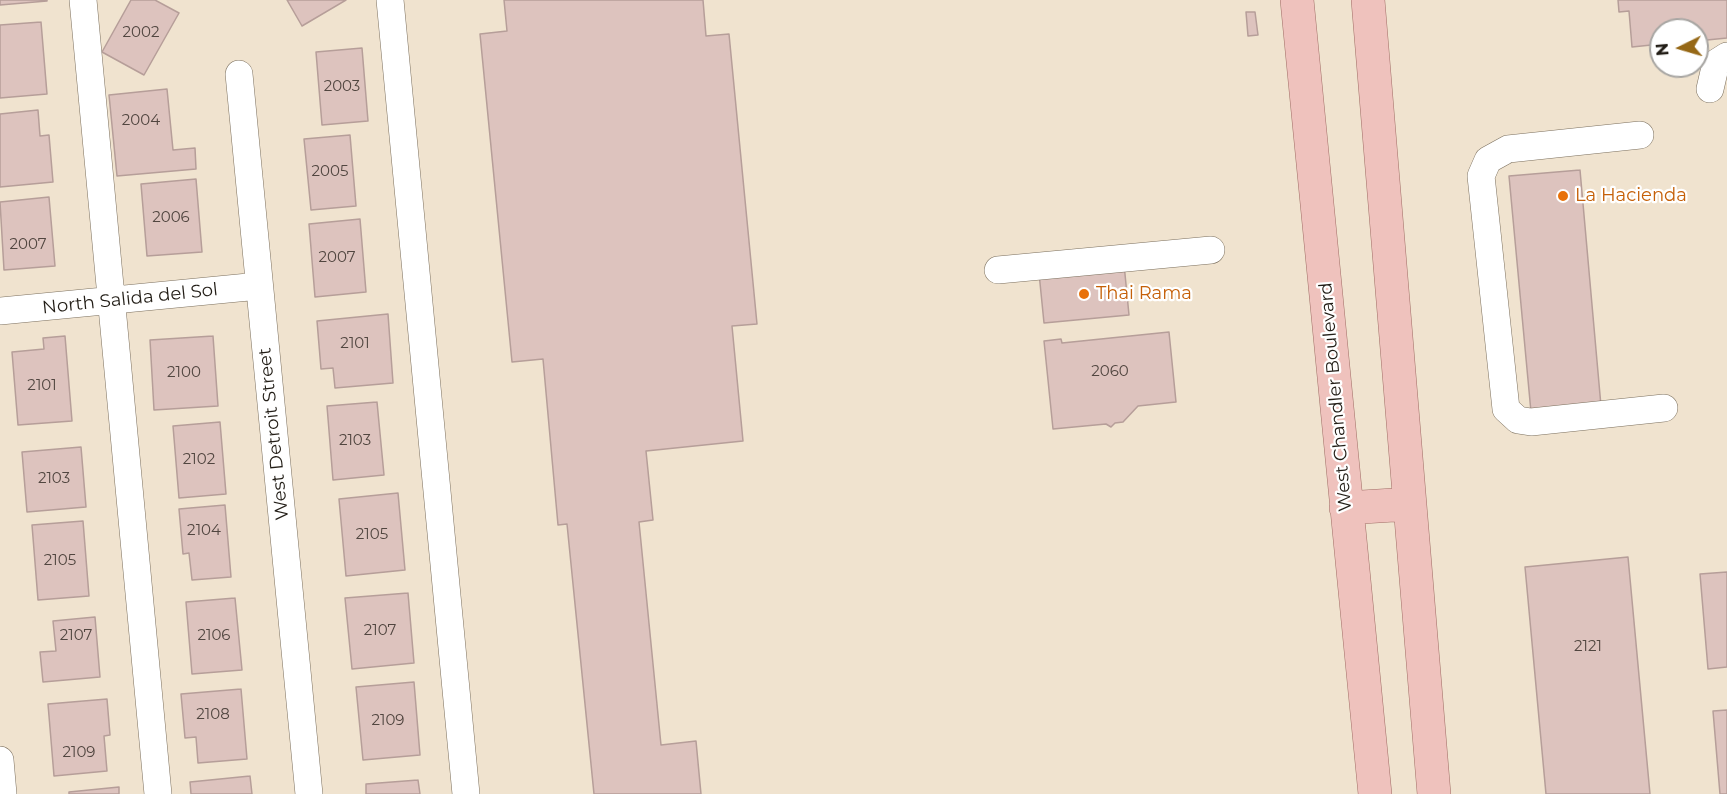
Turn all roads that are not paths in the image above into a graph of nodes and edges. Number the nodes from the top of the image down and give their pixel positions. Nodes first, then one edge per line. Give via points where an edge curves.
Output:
1 (83, 0) edge
2 (390, 0) edge
3 (1297, 0) edge
4 (1368, 0) edge
5 (1727, 56) edge
6 (239, 74) dead end
7 (1710, 89) dead end
8 (1640, 135) dead end
9 (1211, 250) dead end
10 (998, 270) dead end
11 (259, 286) junction
12 (112, 300) junction
13 (0, 311) edge
14 (1664, 408) dead end
15 (1410, 504) junction
16 (1346, 508) junction
17 (0, 760) edge
18 (3, 794) edge
19 (158, 794) edge
20 (309, 794) edge
21 (466, 794) edge
22 (1374, 794) edge
23 (1434, 794) edge

1 - 12 street
2 - 21 street
3 - 16 main road, West Chandler Boulevard
4 - 15 main road
5 - 7 street via 1716,63
6 - 11 street, West Detroit Street
8 - 14 street via 1508,149 1488,160 1481,176 1506,409 1518,420 1531,422
9 - 10 street
11 - 12 street, North Salida del Sol
11 - 20 street, West Detroit Street
12 - 13 street, North Salida del Sol
12 - 19 street
15 - 16 main road
15 - 23 main road
16 - 22 main road, West Chandler Boulevard
17 - 18 street

